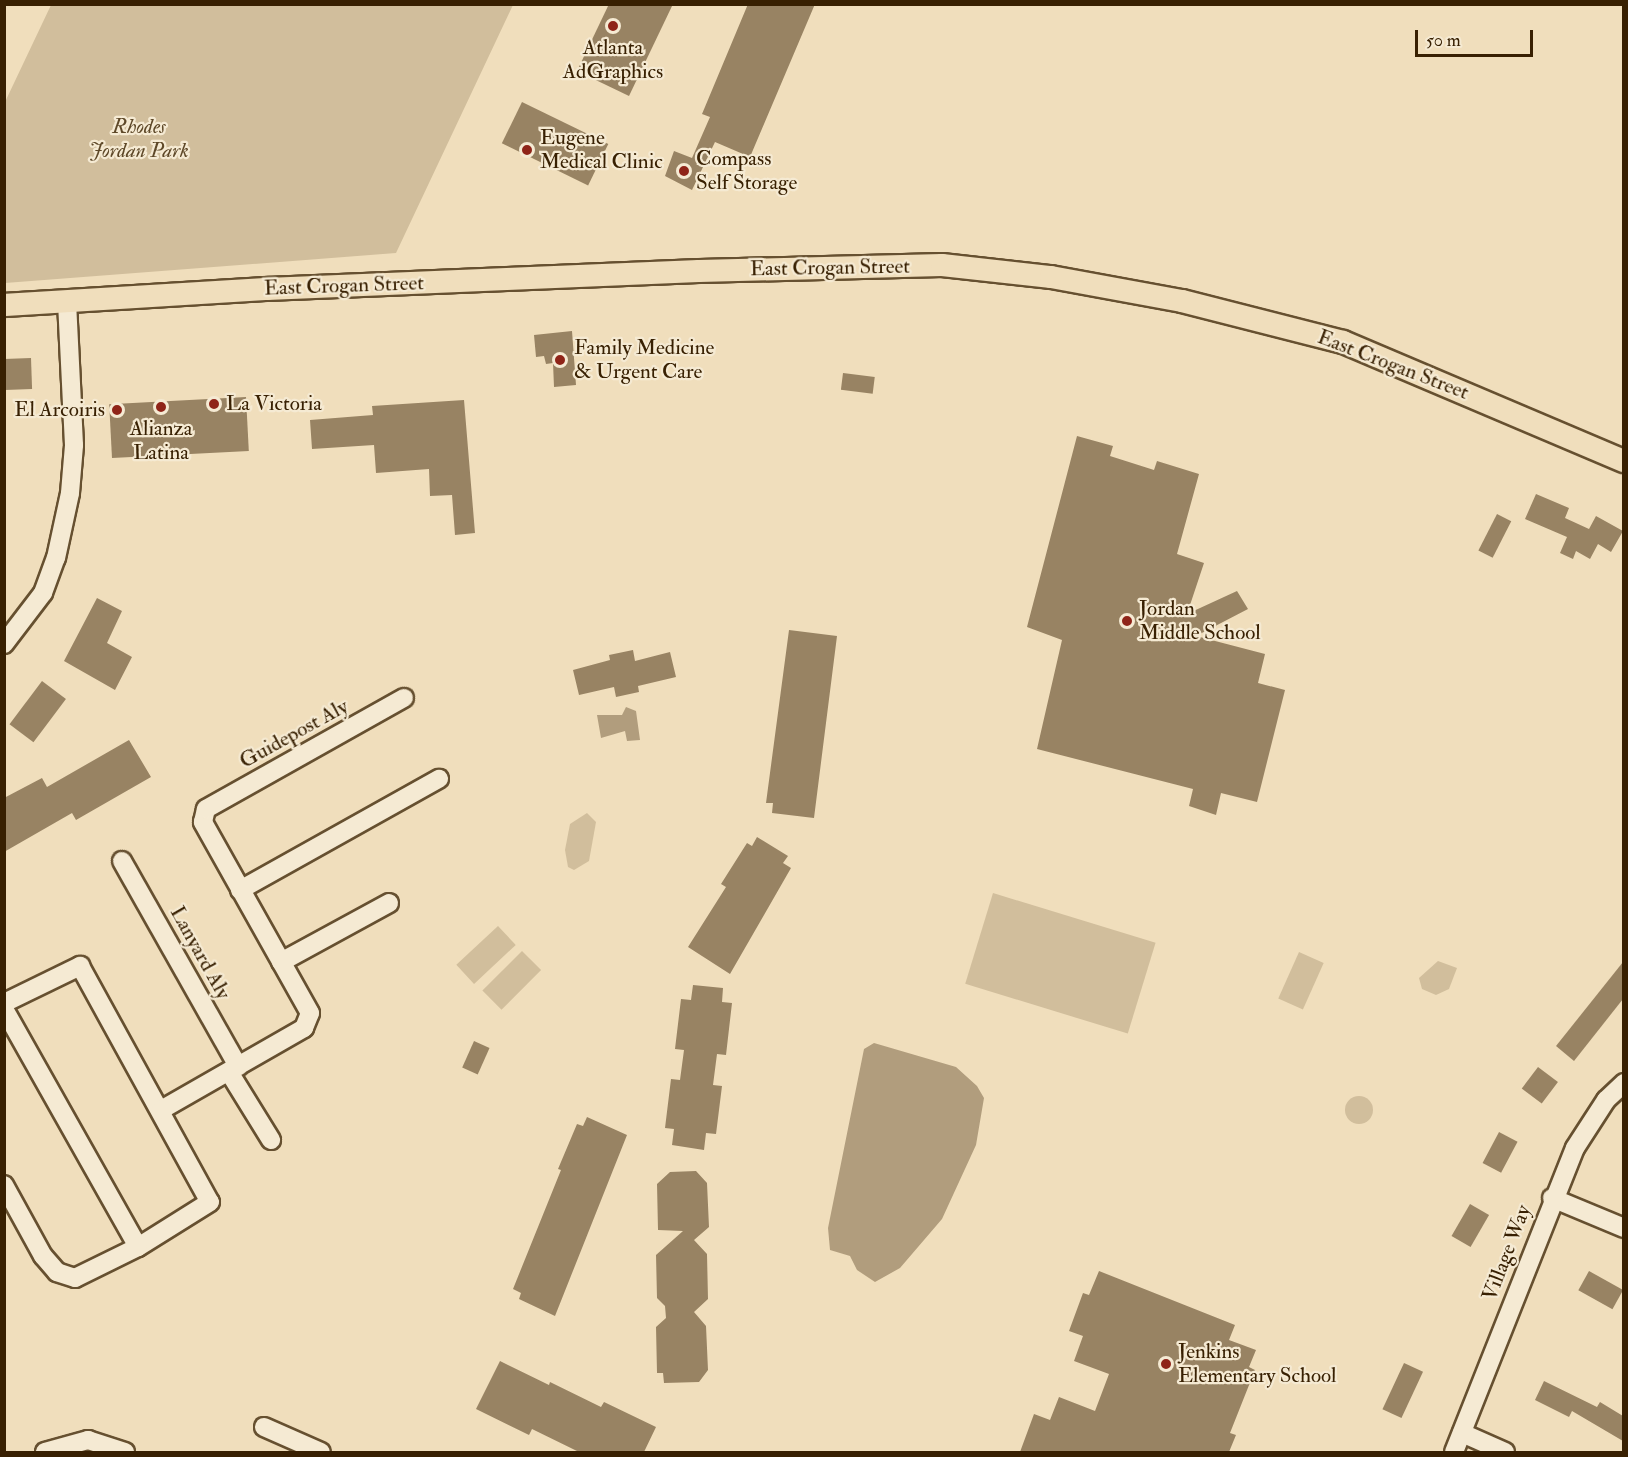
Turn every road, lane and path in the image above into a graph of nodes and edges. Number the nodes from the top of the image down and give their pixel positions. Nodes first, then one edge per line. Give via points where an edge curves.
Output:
1 (67, 300) junction
2 (4, 305) edge
3 (1623, 461) edge
4 (4, 644) edge
5 (404, 698) dead end
6 (439, 779) dead end
7 (122, 861) dead end
8 (240, 890) junction
9 (389, 903) dead end
10 (281, 962) junction
11 (4, 1003) edge
12 (4, 1009) edge
13 (234, 1069) junction
14 (1623, 1083) edge
15 (160, 1110) junction
16 (271, 1140) dead end
17 (7, 1195) edge
18 (1552, 1198) junction
19 (1623, 1228) edge
20 (138, 1247) junction
21 (264, 1427) dead end
22 (1462, 1433) junction
23 (45, 1452) edge
24 (126, 1452) edge
25 (321, 1452) edge
26 (1454, 1452) edge
27 (1505, 1452) edge

1 - 2 main road, East Crogan Street
1 - 3 main road, East Crogan Street via 699,271 953,267 1051,277 1182,301 1343,342
1 - 4 street via 74,445 70,494 56,558 43,593
5 - 8 street, Guidepost Aly via 206,809 203,822
6 - 8 street
7 - 13 street, Lanyard Aly
8 - 10 street
9 - 10 street
10 - 13 street via 310,1013 304,1028
11 - 15 street via 80,966
12 - 20 street
13 - 15 street
13 - 16 street, Lanyard Aly
14 - 18 street, Village Way via 1606,1100 1575,1148
15 - 20 street via 210,1202
17 - 20 street via 43,1256 57,1272 75,1278
18 - 19 street
18 - 22 street, Village Way
21 - 25 street
22 - 26 street, Village Way
22 - 27 street
23 - 24 street via 88,1440

